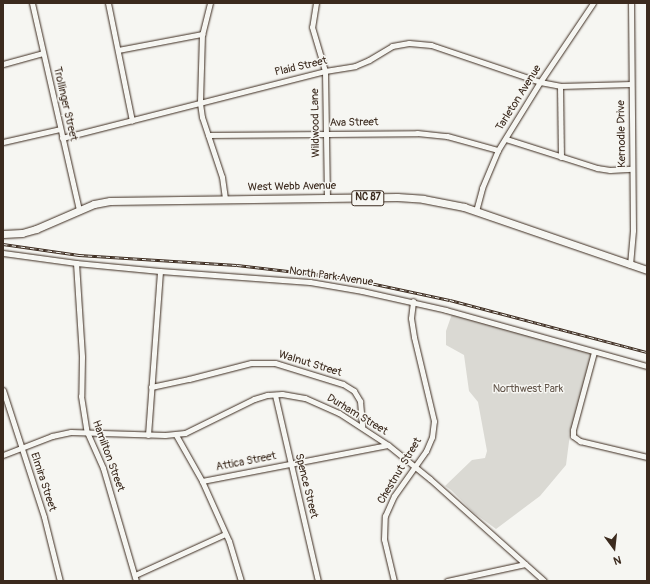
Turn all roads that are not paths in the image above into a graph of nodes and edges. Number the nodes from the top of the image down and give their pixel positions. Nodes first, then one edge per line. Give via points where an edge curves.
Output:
1 (32, 3) edge
2 (108, 3) edge
3 (210, 3) edge
4 (316, 3) edge
5 (593, 3) edge
6 (630, 3) edge
7 (202, 34) junction
8 (118, 50) junction
9 (43, 53) junction
10 (3, 64) edge
11 (325, 71) junction
12 (540, 82) junction
13 (631, 84) junction
14 (560, 86) junction
15 (200, 103) junction
16 (132, 121) junction
17 (60, 129) junction
18 (326, 134) junction
19 (208, 136) junction
20 (62, 138) junction
21 (506, 139) junction
22 (3, 142) edge
23 (498, 150) junction
24 (561, 157) junction
25 (632, 169) junction
26 (327, 198) junction
27 (225, 199) junction
28 (79, 210) junction
29 (476, 211) junction
30 (3, 234) edge
31 (3, 253) edge
32 (76, 263) junction
33 (630, 266) junction
34 (647, 270) edge
35 (160, 271) junction
36 (413, 301) junction
37 (594, 352) junction
38 (647, 366) edge
39 (151, 387) junction
40 (3, 390) edge
41 (275, 395) junction
42 (362, 426) junction
43 (87, 432) junction
44 (148, 435) junction
45 (176, 435) junction
46 (388, 445) junction
47 (22, 448) junction
48 (3, 455) edge
49 (647, 457) edge
50 (290, 464) junction
51 (415, 465) junction
52 (202, 481) junction
53 (225, 534) junction
54 (524, 564) junction
55 (135, 575) junction
56 (60, 581) edge
57 (136, 581) edge
58 (241, 581) edge
59 (318, 581) edge
60 (394, 581) edge
61 (447, 581) edge
62 (544, 581) edge

1 - 9 street, Trollinger Street
2 - 8 street
3 - 7 street
4 - 11 street, Wildwood Lane via 312,27
5 - 12 street, Tarleton Avenue
6 - 13 street, Kernodle Drive
7 - 8 street
7 - 15 street
8 - 16 street
9 - 10 street
9 - 17 street, Trollinger Street
11 - 12 street, Plaid Street via 355,66 392,46 417,43 450,51
11 - 15 street, Plaid Street
11 - 18 street, Wildwood Lane
12 - 14 street, Plaid Street
12 - 21 street, Tarleton Avenue
13 - 14 street, Plaid Street
13 - 25 street, Kernodle Drive
14 - 24 street
15 - 16 street, Plaid Street
15 - 19 street
16 - 20 street, Plaid Street
17 - 20 street, Trollinger Street
17 - 22 street
18 - 19 street, Ava Street
18 - 23 street, Ava Street via 430,134
18 - 26 street, Wildwood Lane
19 - 27 street via 222,177
20 - 28 street, Trollinger Street
21 - 23 street, Tarleton Avenue
21 - 24 street
23 - 29 street, Tarleton Avenue
24 - 25 street via 597,168
25 - 33 street, Kernodle Drive via 633,242
26 - 27 highway, West Webb Avenue / NC 87
26 - 29 highway, West Webb Avenue / NC 87 via 414,198
27 - 28 highway, West Webb Avenue / NC 87 via 110,201
28 - 30 highway, West Webb Avenue / NC 87 via 36,229
29 - 33 highway, West Webb Avenue / NC 87
31 - 32 street, North Park Avenue
32 - 35 street, North Park Avenue
32 - 43 street, Hamilton Street via 82,357 81,396
33 - 34 highway, West Webb Avenue / NC 87
35 - 36 street, North Park Avenue via 310,282
35 - 39 street
36 - 37 street, North Park Avenue
36 - 51 street, Chestnut Street via 411,318 414,337 434,421 429,443
37 - 38 street, North Park Avenue
37 - 49 street via 573,430 575,437 580,441
39 - 42 street, Walnut Street via 251,363 275,363 343,384 354,390 360,401
39 - 44 street
40 - 47 street, Elmira Street
41 - 42 street, Durham Street via 291,395 314,401
41 - 45 street, Durham Street via 254,399 192,431
41 - 50 street, Spence Street
42 - 46 street, Durham Street
43 - 44 street, Durham Street
43 - 47 street, Durham Street via 52,436
43 - 55 street, Hamilton Street via 107,480
44 - 45 street, Durham Street
45 - 52 street
46 - 50 street, Attica Street
46 - 51 street, Durham Street
47 - 48 street, Durham Street
47 - 56 street, Elmira Street via 47,528
50 - 52 street, Attica Street
50 - 59 street, Spence Street
51 - 54 street, Durham Street
51 - 60 street, Chestnut Street via 394,496 386,516 384,539
52 - 53 street
53 - 55 street
53 - 58 street
54 - 61 street
54 - 62 street, Durham Street
55 - 57 street, Hamilton Street

